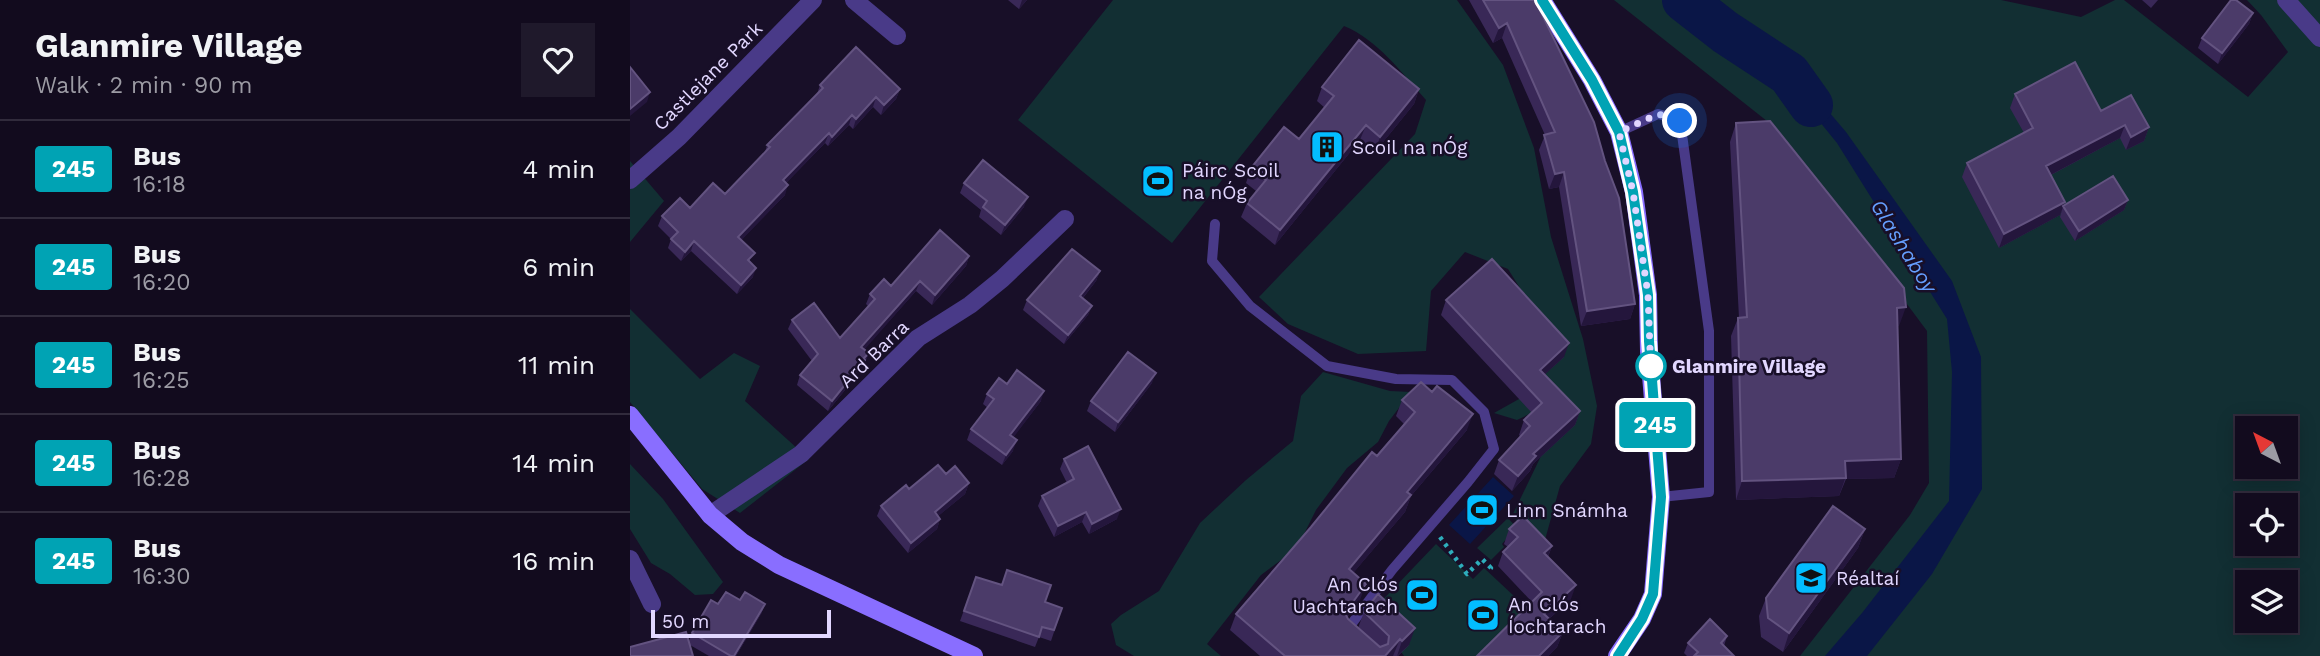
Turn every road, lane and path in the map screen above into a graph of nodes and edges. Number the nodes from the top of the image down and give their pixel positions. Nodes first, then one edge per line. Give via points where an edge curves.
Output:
1 (814, 0) edge
2 (854, 0) edge
3 (1542, 0) edge
4 (2286, 0) edge
5 (897, 36) dead end
6 (2320, 38) edge
7 (1619, 132) junction
8 (630, 180) edge
9 (1065, 219) dead end
10 (1215, 224) dead end
11 (630, 415) edge
12 (1661, 497) junction
13 (710, 515) junction
14 (1431, 525) junction
15 (630, 559) edge
16 (1487, 571) dead end
17 (652, 604) dead end
18 (1356, 639) edge
19 (974, 656) edge
20 (1618, 656) edge

1 - 8 street, Castlejane Park via 679,137
2 - 5 street
3 - 7 main road
4 - 6 street
7 - 12 main road via 1648,295
7 - 12 lane via 1658,114 1680,121 1709,331 1709,492
9 - 13 street, Ard Barra via 970,305 918,338 801,454
10 - 14 lane via 1212,261 1250,306 1327,366 1396,380 1452,380 1484,412 1494,449
11 - 13 main road
12 - 20 main road via 1653,594
13 - 19 main road via 779,565
14 - 16 path via 1467,574 1482,559 1491,568
14 - 18 lane via 1347,630
15 - 17 street

